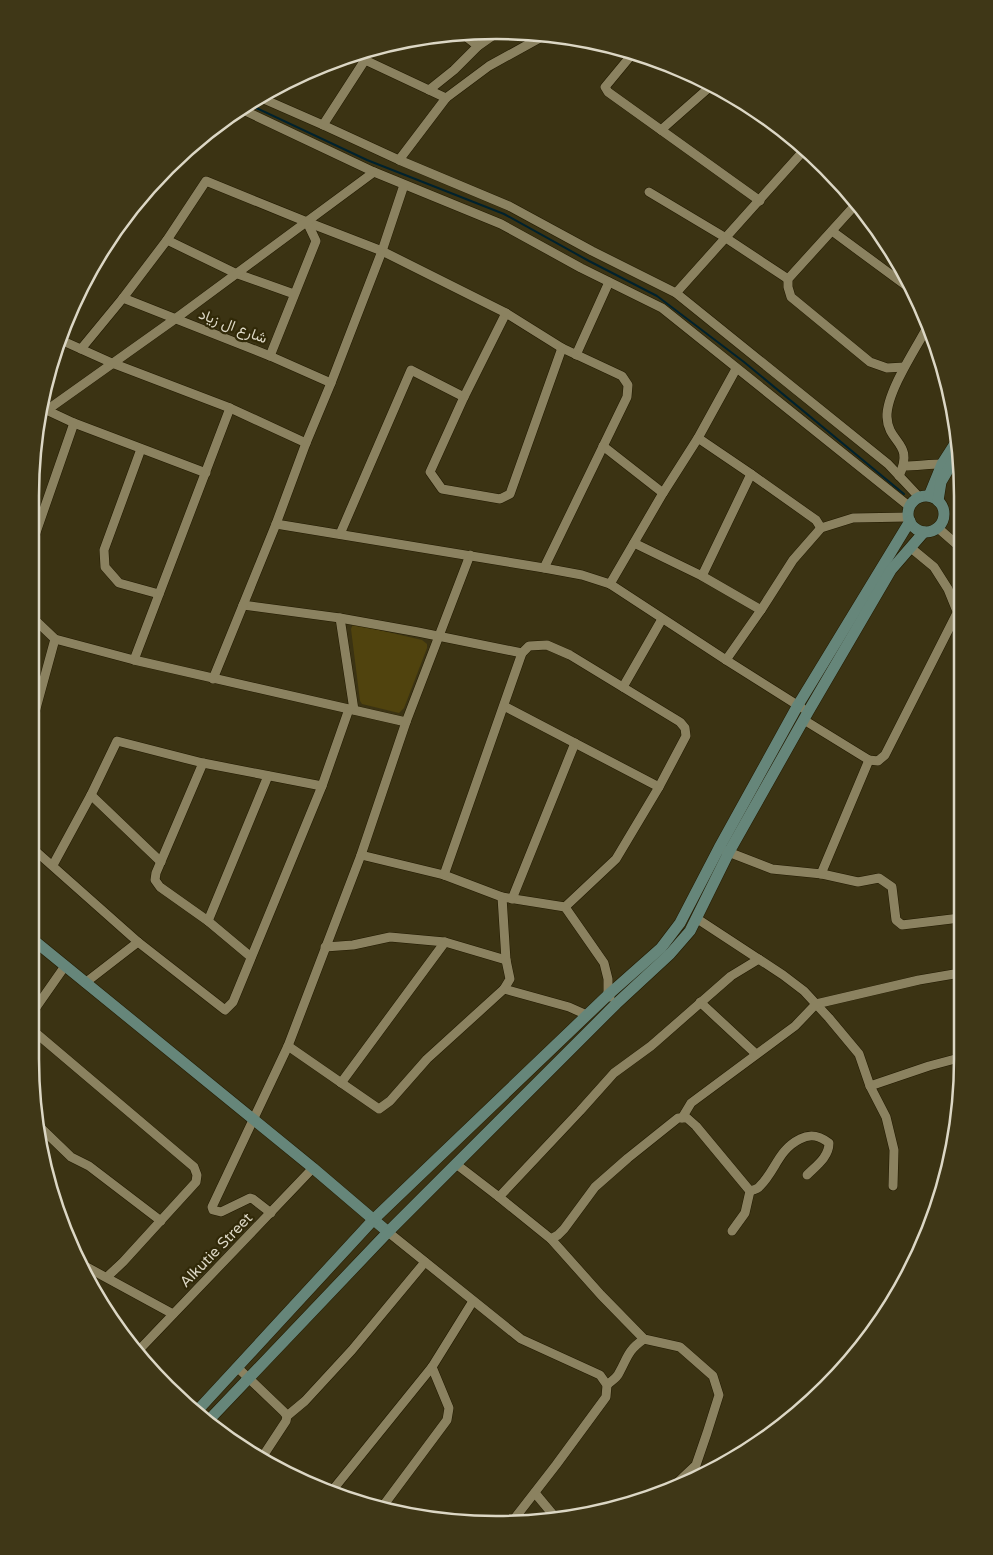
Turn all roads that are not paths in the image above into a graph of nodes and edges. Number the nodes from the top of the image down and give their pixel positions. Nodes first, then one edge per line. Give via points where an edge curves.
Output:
1 (488, 39) edge
2 (470, 40) edge
3 (532, 41) edge
4 (478, 46) junction
5 (629, 58) edge
6 (366, 60) joint
7 (429, 90) junction
8 (706, 90) edge
9 (446, 98) junction
10 (267, 101) edge
11 (248, 113) edge
12 (323, 125) junction
13 (661, 130) junction
14 (800, 154) edge
15 (399, 160) junction
16 (374, 172) junction
17 (404, 185) junction
18 (649, 192) dead end
19 (760, 201) junction
20 (853, 209) edge
21 (307, 222) junction
22 (832, 231) junction
23 (726, 238) junction
24 (167, 240) junction
25 (382, 251) junction
26 (235, 274) junction
27 (788, 279) junction
28 (900, 281) edge
29 (609, 282) junction
30 (676, 293) junction
31 (294, 294) junction
32 (123, 298) junction
33 (506, 313) junction
34 (176, 319) junction
35 (924, 333) edge
36 (66, 342) edge
37 (562, 348) junction
38 (81, 349) junction
39 (576, 355) junction
40 (270, 356) junction
41 (112, 363) junction
42 (904, 367) junction
43 (736, 369) junction
44 (331, 383) junction
45 (464, 397) junction
46 (48, 408) edge
47 (230, 408) junction
48 (47, 413) edge
49 (74, 423) junction
50 (698, 438) junction
51 (306, 442) junction
52 (604, 446) junction
53 (142, 449) junction
54 (951, 450) edge
55 (953, 463) edge
56 (942, 464) junction
57 (904, 466) junction
58 (206, 474) junction
59 (752, 474) junction
60 (900, 476) junction
61 (663, 493) junction
62 (928, 498) junction
63 (909, 515) junction
64 (39, 516) edge
65 (276, 524) junction
66 (821, 528) junction
67 (938, 528) junction
68 (924, 532) junction
69 (340, 534) junction
70 (634, 543) junction
71 (954, 543) edge
72 (911, 548) junction
73 (470, 555) junction
74 (544, 568) junction
75 (702, 576) junction
76 (610, 584) junction
77 (159, 594) junction
78 (954, 604) edge
79 (243, 605) junction
80 (761, 610) junction
81 (340, 618) junction
82 (662, 619) junction
83 (39, 624) edge
84 (954, 626) edge
85 (439, 636) junction
86 (54, 639) junction
87 (522, 653) junction
88 (134, 660) junction
89 (726, 660) junction
90 (214, 678) junction
91 (623, 687) junction
92 (39, 692) edge
93 (798, 705) junction
94 (504, 706) junction
95 (352, 709) junction
96 (806, 716) junction
97 (406, 722) junction
98 (575, 743) junction
99 (869, 760) junction
100 (203, 763) junction
101 (268, 776) junction
102 (322, 786) junction
103 (660, 787) junction
104 (91, 795) junction
105 (724, 850) junction
106 (39, 853) edge
107 (361, 855) junction
108 (161, 862) junction
109 (53, 866) junction
110 (821, 874) junction
111 (444, 875) junction
112 (502, 896) junction
113 (512, 899) junction
114 (565, 907) junction
115 (696, 918) junction
116 (954, 919) edge
117 (208, 921) junction
118 (138, 942) junction
119 (444, 942) junction
120 (39, 945) edge
121 (325, 947) junction
122 (251, 957) junction
123 (759, 959) junction
124 (506, 960) junction
125 (65, 966) junction
126 (954, 974) edge
127 (85, 983) junction
128 (504, 989) junction
129 (608, 995) junction
130 (700, 1002) junction
131 (39, 1003) edge
132 (616, 1004) junction
133 (816, 1004) junction
134 (587, 1015) junction
135 (39, 1036) edge
136 (288, 1046) junction
137 (756, 1054) junction
138 (954, 1059) edge
139 (341, 1083) junction
140 (870, 1086) junction
141 (682, 1118) junction
142 (253, 1119) junction
143 (45, 1132) edge
144 (456, 1164) junction
145 (313, 1168) junction
146 (807, 1175) dead end
147 (893, 1186) dead end
148 (750, 1191) junction
149 (498, 1197) junction
150 (271, 1213) junction
151 (374, 1219) junction
152 (160, 1221) junction
153 (732, 1231) dead end
154 (388, 1232) junction
155 (550, 1238) junction
156 (425, 1262) junction
157 (91, 1270) edge
158 (107, 1278) junction
159 (473, 1301) junction
160 (173, 1314) junction
161 (644, 1339) junction
162 (142, 1347) edge
163 (432, 1367) junction
164 (238, 1368) junction
165 (248, 1378) junction
166 (607, 1385) junction
167 (200, 1407) edge
168 (287, 1416) junction
169 (212, 1417) edge
170 (265, 1453) edge
171 (685, 1475) edge
172 (335, 1487) edge
173 (534, 1493) junction
174 (386, 1503) edge
175 (551, 1512) edge
176 (517, 1515) edge

1 - 4 street
2 - 4 street
3 - 9 street via 489,66
4 - 7 street
5 - 13 street via 608,82 608,92
6 - 7 street
6 - 12 street
7 - 9 street
8 - 13 street
9 - 15 street
10 - 12 street
11 - 16 street
12 - 15 street
13 - 19 street
14 - 19 street
15 - 30 street via 509,206
16 - 17 street
16 - 21 street
17 - 25 street
17 - 29 street via 501,224
18 - 23 street
19 - 23 street
20 - 22 street
21 - 24 street via 206,181
21 - 25 street
21 - 26 street
21 - 31 street via 316,241
22 - 27 street
22 - 28 street
23 - 27 street
23 - 30 street
24 - 26 street
24 - 32 street
25 - 33 street
25 - 44 street
26 - 31 street
26 - 34 street
27 - 42 street via 791,297 870,362 887,368
29 - 39 street
29 - 43 street via 662,308
30 - 60 street
31 - 40 street
32 - 34 street, شارع ال زياد
32 - 38 street
33 - 37 street
33 - 45 street
34 - 40 street, شارع ال زياد
34 - 41 street
35 - 42 street
36 - 38 street
37 - 39 street
37 - 45 street via 510,494 500,499 442,489 430,472
38 - 41 street
39 - 52 street via 622,376 628,385 626,397
40 - 44 street, شارع ال زياد
41 - 46 street
41 - 47 street
42 - 57 street via 887,412 890,432 903,448
43 - 50 street
43 - 63 street
44 - 51 street
45 - 69 street via 411,370
47 - 51 street
47 - 58 street
48 - 49 street
49 - 53 street
49 - 64 street
50 - 59 street
50 - 61 street
51 - 65 street
52 - 61 street
52 - 74 street
53 - 58 street
53 - 77 street via 104,550 105,567 118,583
54 - 56 main road
55 - 62 main road
56 - 57 street
56 - 62 main road
57 - 60 street
58 - 77 street
59 - 66 street via 816,520
59 - 75 street
60 - 62 street
61 - 70 street
62 - 63 main road via 912,503
62 - 67 main road via 943,507 943,521
63 - 66 street via 853,518
63 - 68 main road via 916,529
63 - 93 main road
65 - 69 street
65 - 79 street
66 - 80 street via 793,560
67 - 68 main road
67 - 71 street
68 - 72 main road
69 - 73 street
70 - 75 street
70 - 76 street
72 - 78 street via 934,567
72 - 96 main road via 891,570
73 - 74 street
73 - 85 street
74 - 76 street
75 - 80 street
76 - 82 street
77 - 88 street
79 - 81 street
79 - 90 street
80 - 89 street
81 - 85 street
81 - 95 street
82 - 89 street
82 - 91 street
83 - 86 street
84 - 99 street via 885,755 878,761
85 - 87 street
85 - 97 street
86 - 88 street
86 - 92 street
87 - 91 street via 529,646 547,645
87 - 94 street
88 - 90 street
89 - 93 street
90 - 95 street
91 - 103 street via 685,728 686,736
93 - 96 street
93 - 105 main road
94 - 98 street
94 - 111 street
95 - 97 street
95 - 102 street
96 - 99 street
96 - 105 main road
97 - 107 street
98 - 103 street
98 - 113 street
99 - 110 street
100 - 101 street
100 - 104 street via 117,741
100 - 108 street
101 - 102 street
101 - 117 street
102 - 122 street
103 - 114 street via 616,859
104 - 108 street
104 - 109 street
105 - 110 street via 772,868
105 - 115 main road
105 - 129 main road via 661,948
106 - 109 street
107 - 111 street
107 - 121 street
108 - 117 street via 155,880 160,887
109 - 118 street
110 - 116 street via 858,882 879,878 892,887 896,920 902,925
111 - 112 street
112 - 113 street
112 - 124 street
113 - 114 street
114 - 129 street via 604,963
115 - 123 street
115 - 132 main road via 690,931 670,954
117 - 122 street
118 - 122 street via 225,1010 233,1002
118 - 127 street
119 - 121 street via 390,937
119 - 124 street
119 - 139 street
120 - 125 main road
121 - 136 street
123 - 130 street via 731,976
123 - 133 street via 804,991
124 - 128 street via 510,979
125 - 127 main road
125 - 131 street
126 - 133 street
127 - 142 main road
128 - 134 street
128 - 139 street via 427,1059 379,1109
129 - 132 street
129 - 134 main road
130 - 137 street
130 - 149 street via 651,1046 614,1073
132 - 144 main road
133 - 137 street via 795,1026
133 - 140 street via 859,1054
134 - 151 main road
135 - 152 street via 194,1167 196,1182
136 - 139 street
136 - 142 street
137 - 141 street via 691,1103
138 - 140 street
140 - 147 street via 886,1117 894,1150
141 - 148 street via 696,1126
141 - 155 street via 595,1187 564,1229
142 - 145 main road
142 - 150 street via 212,1208 221,1212 250,1198
143 - 152 street via 67,1153
144 - 149 street
144 - 154 main road
145 - 150 street, Alkutie Street
145 - 151 main road
146 - 148 street via 829,1150 829,1143 815,1135 792,1143 759,1188
148 - 153 street via 745,1212
149 - 155 street
150 - 160 street, Alkutie Street
151 - 154 main road
151 - 164 main road
152 - 158 street
154 - 156 street
154 - 165 main road
155 - 161 street
156 - 159 street
156 - 168 street via 352,1350
157 - 158 street
158 - 160 street
159 - 163 street
159 - 166 street via 521,1339 600,1375
160 - 162 street, Alkutie Street
161 - 166 street via 627,1354 618,1375
161 - 171 street via 680,1347 713,1376 719,1395 696,1464
163 - 172 street
163 - 174 street via 449,1408 447,1420
164 - 165 street
164 - 167 main road
165 - 168 street
165 - 169 main road
166 - 173 street via 606,1397
168 - 170 street
173 - 175 street
173 - 176 street

